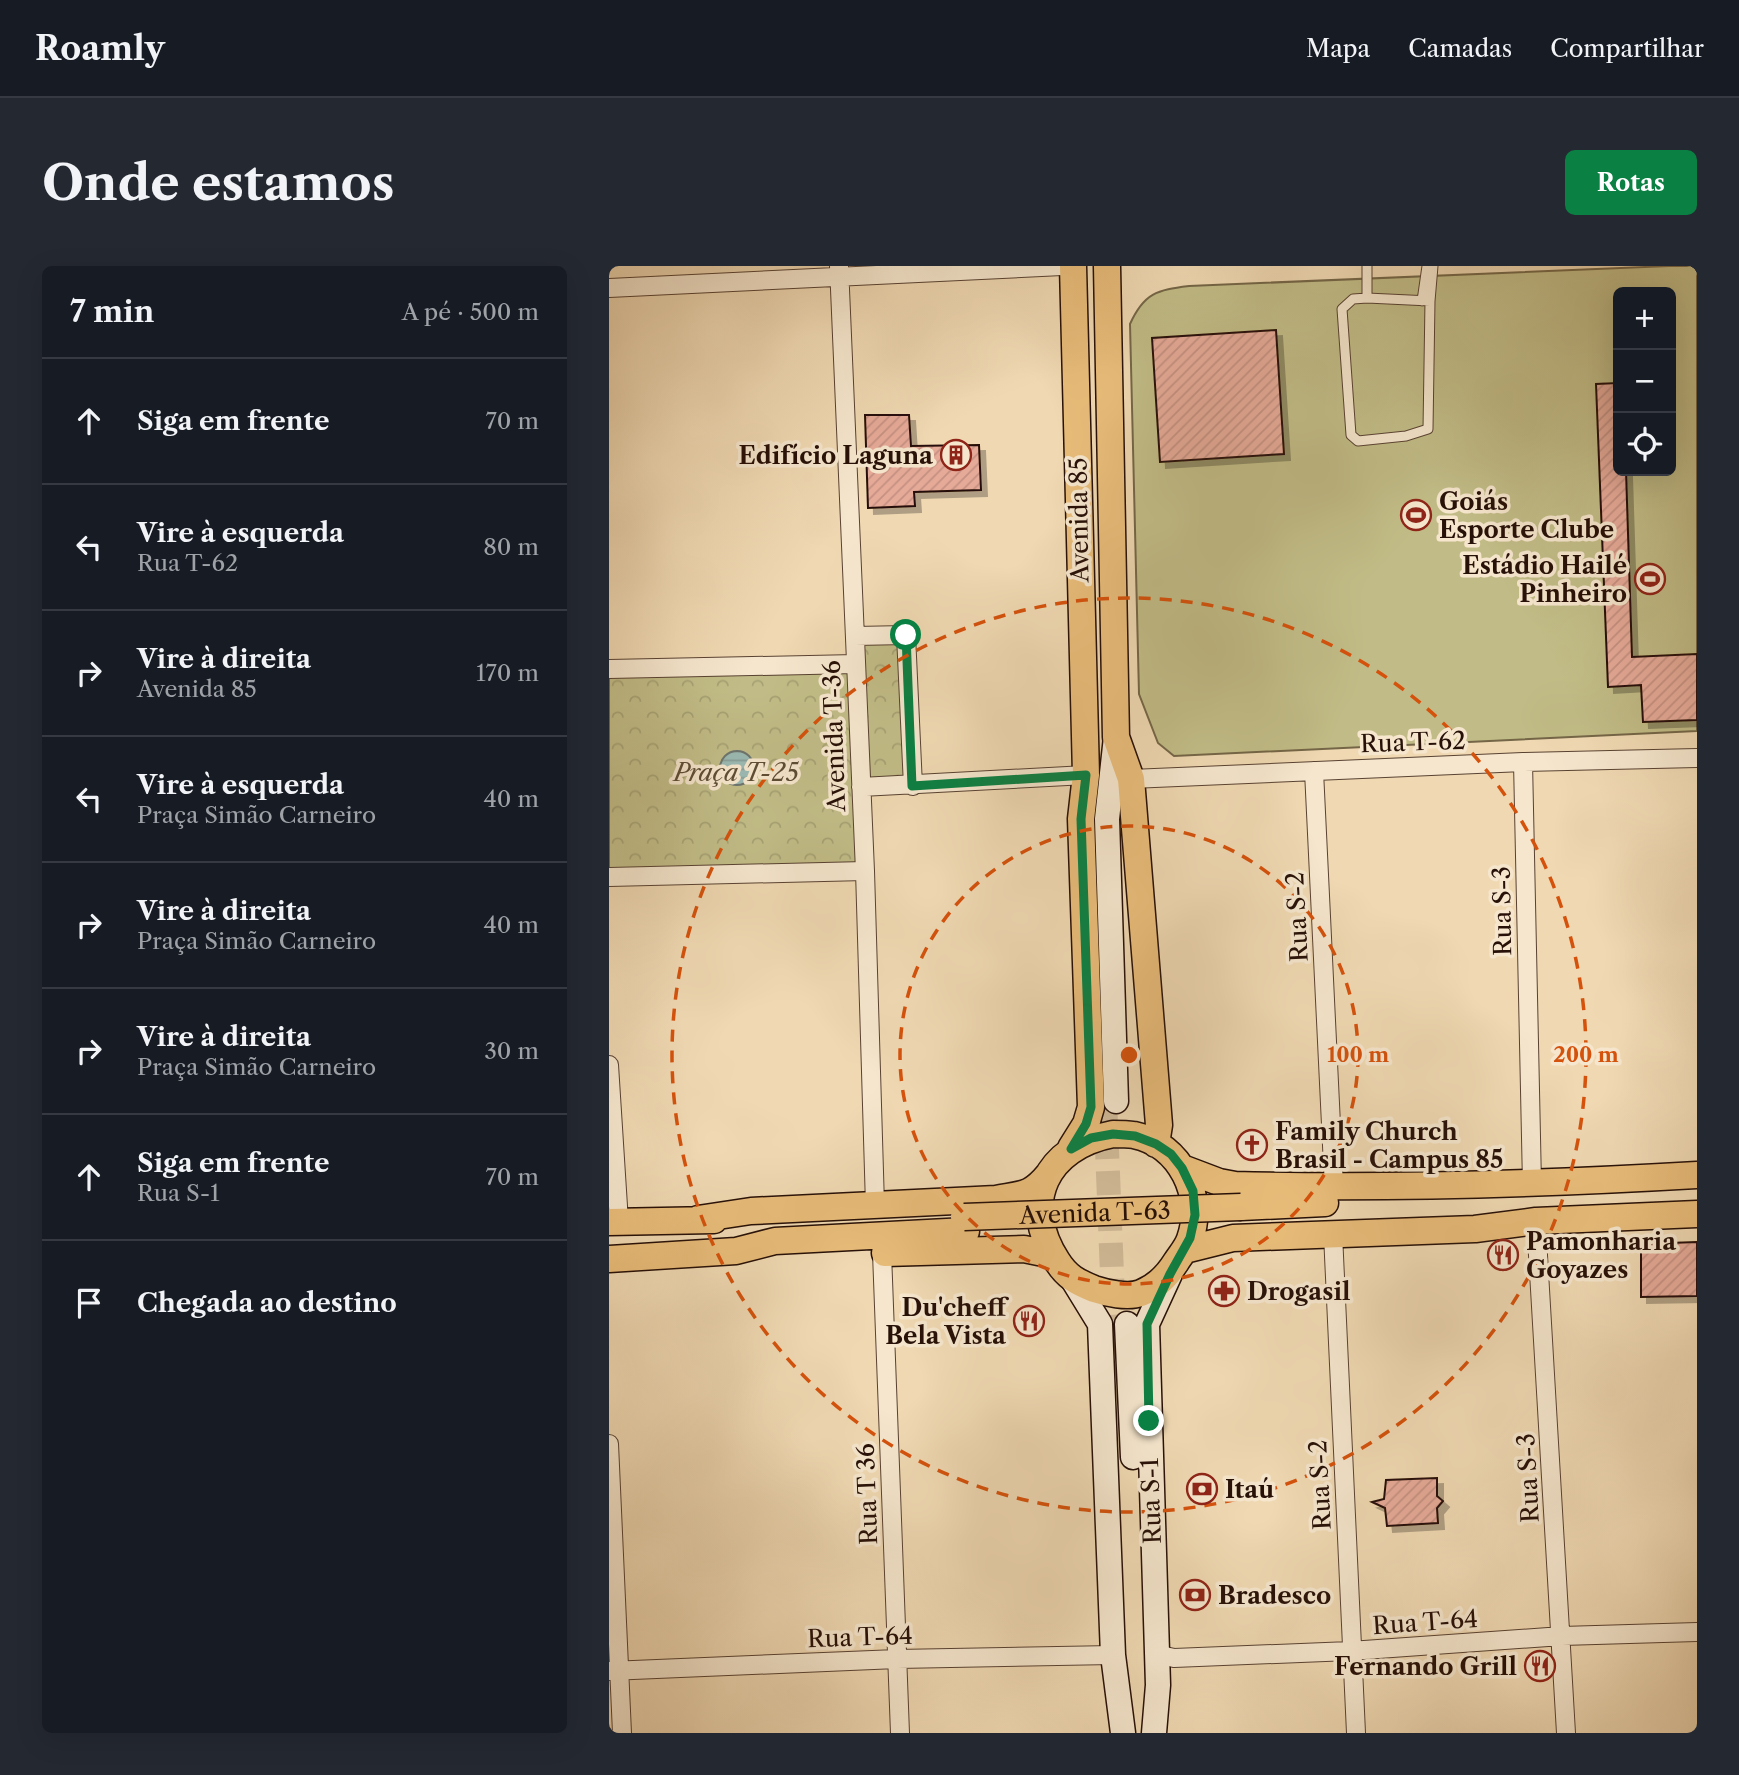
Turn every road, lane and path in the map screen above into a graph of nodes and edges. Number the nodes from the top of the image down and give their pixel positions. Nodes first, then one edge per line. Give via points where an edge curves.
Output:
1 (1062, 266) edge
2 (1073, 266) edge
3 (1107, 266) edge
4 (1367, 266) edge
5 (1427, 266) edge
6 (1433, 266) edge
7 (933, 269) edge
8 (840, 271) edge
9 (609, 288) edge
10 (1367, 298) junction
11 (1426, 301) junction
12 (855, 636) junction
13 (856, 664) junction
14 (609, 669) edge
15 (1116, 737) junction
16 (1697, 758) edge
17 (1523, 762) junction
18 (1314, 771) junction
19 (1086, 775) junction
20 (1131, 779) junction
21 (912, 786) junction
22 (861, 787) junction
23 (865, 871) junction
24 (609, 877) edge
25 (609, 1065) edge
26 (1156, 1144) junction
27 (1071, 1149) junction
28 (1182, 1168) junction
29 (1049, 1174) junction
30 (1697, 1175) edge
31 (1532, 1184) junction
32 (1334, 1187) junction
33 (876, 1205) junction
34 (1241, 1214) junction
35 (1697, 1214) edge
36 (698, 1219) junction
37 (1536, 1221) junction
38 (614, 1222) edge
39 (965, 1224) junction
40 (1333, 1234) junction
41 (1185, 1250) junction
42 (736, 1251) junction
43 (882, 1253) junction
44 (1053, 1255) junction
45 (609, 1259) edge
46 (1170, 1274) junction
47 (1073, 1280) junction
48 (609, 1444) edge
49 (1697, 1632) edge
50 (1562, 1636) junction
51 (1350, 1651) junction
52 (1156, 1654) junction
53 (1113, 1655) junction
54 (897, 1659) junction
55 (614, 1671) edge
56 (622, 1733) edge
57 (900, 1733) edge
58 (1124, 1733) edge
59 (1153, 1733) edge
60 (1356, 1733) edge
61 (1566, 1733) edge

1 - 7 street
2 - 19 main road, Avenida 85
3 - 15 main road, Avenida 85
4 - 10 lane
5 - 11 lane
6 - 11 lane
7 - 8 street
8 - 9 street
8 - 12 street, Avenida T-36
10 - 11 lane
10 - 11 lane via 1353,299 1342,309 1351,435 1358,441 1428,429
12 - 13 street, Avenida T-36
12 - 21 street via 906,635
13 - 14 street
13 - 22 street, Avenida T-36
15 - 19 main road, Avenida 85 via 1107,819 1110,1100
15 - 20 main road, Avenida 85
16 - 17 street, Rua T-62
17 - 18 street, Rua T-62
17 - 31 street, Rua S-3
18 - 20 street, Rua T-62
18 - 32 street, Rua S-2
19 - 21 street
19 - 27 main road, Avenida 85 via 1081,819 1091,1107
20 - 26 main road, Avenida 85 via 1159,1125
21 - 22 street
22 - 23 street, Avenida T-36
23 - 24 street
23 - 33 street, Avenida T-36
25 - 38 street
26 - 27 main road via 1113,1134 1091,1138
26 - 28 main road
27 - 29 main road
28 - 32 main road, Avenida T-63 via 1235,1185
28 - 41 main road via 1193,1191 1195,1215
29 - 33 main road, Avenida T-63 via 1026,1194
29 - 44 main road via 1039,1209 1042,1233
30 - 31 main road, Avenida T-63
31 - 32 main road, Avenida T-63
31 - 34 main road, Avenida T-63 via 1488,1196
33 - 36 main road, Avenida T-63 via 751,1211
34 - 37 main road, Avenida T-63 via 1475,1214
34 - 39 main road, Avenida T-63, bridge
35 - 37 main road, Avenida T-63
36 - 38 main road, Avenida T-63
36 - 39 main road, Avenida T-63
37 - 40 main road, Avenida T-63 via 1475,1229
37 - 50 street, Rua S-3
39 - 42 main road, Avenida T-63 via 775,1241
40 - 41 main road, Avenida T-63 via 1233,1238
40 - 51 street, Rua S-2
41 - 46 main road
42 - 43 main road, Avenida T-63 via 776,1256
42 - 45 main road, Avenida T-63
43 - 44 main road, Avenida T-63 via 1024,1249
43 - 54 street, Rua T 36
44 - 47 main road
46 - 47 main road via 1140,1294 1107,1294
46 - 52 main road, Rua S-1 via 1147,1324
47 - 53 main road, Rua S-1 via 1100,1324
48 - 55 street
49 - 50 street, Rua T-64
50 - 51 street, Rua T-64
50 - 61 street, Rua S-3
51 - 52 street, Rua T-64 via 1174,1658
51 - 60 street, Rua S-2
52 - 59 main road, Rua S-1
53 - 54 street, Rua T-64
53 - 58 main road, Rua S-1
54 - 55 street, Rua T-64
54 - 57 street, Rua T 36
55 - 56 street
58 - 59 main road, Rua S-1 via 1127,1654 1120,1324 1143,1670

